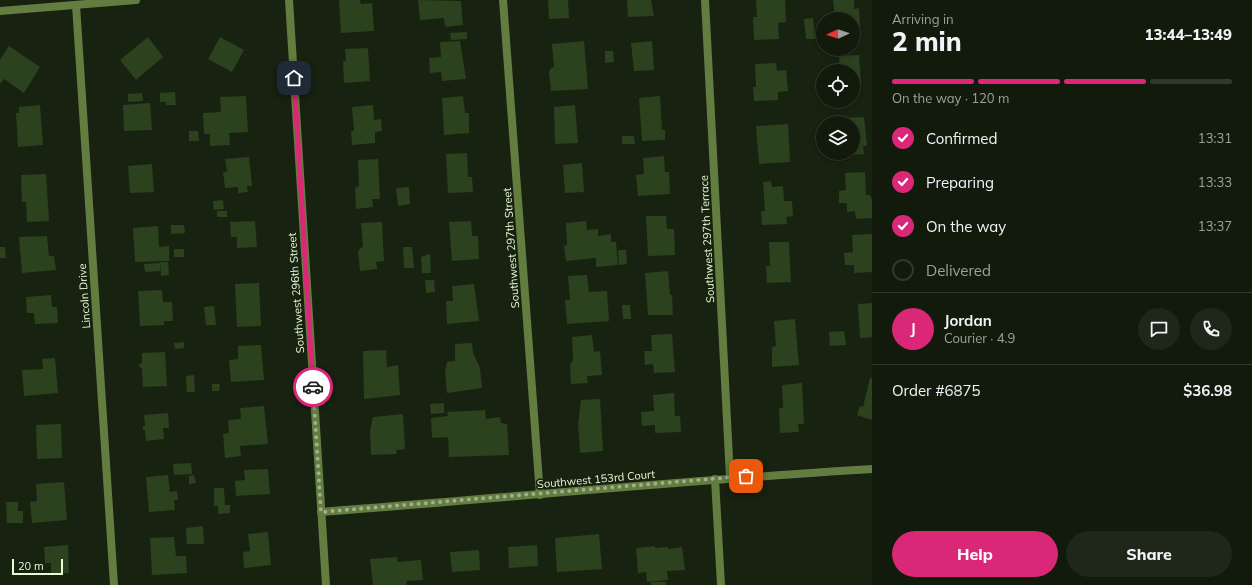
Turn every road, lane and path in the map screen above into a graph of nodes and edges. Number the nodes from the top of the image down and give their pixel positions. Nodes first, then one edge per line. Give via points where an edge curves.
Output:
1 (136, 0) edge
2 (289, 0) edge
3 (503, 0) edge
4 (705, 0) edge
5 (76, 5) junction
6 (0, 11) edge
7 (872, 469) edge
8 (730, 478) junction
9 (715, 479) junction
10 (540, 495) junction
11 (321, 512) junction
12 (114, 585) edge
13 (326, 585) edge
14 (721, 585) edge

1 - 5 street
2 - 11 street, Southwest 296th Street
3 - 10 street, Southwest 297th Street
4 - 8 street, Southwest 297th Terrace
5 - 6 street
5 - 12 street, Lincoln Drive
7 - 8 street, Southwest 153rd Court
8 - 9 street, Southwest 153rd Court
9 - 10 street, Southwest 153rd Court
9 - 14 street
10 - 11 street, Southwest 153rd Court
11 - 13 street, Southwest 296th Street

